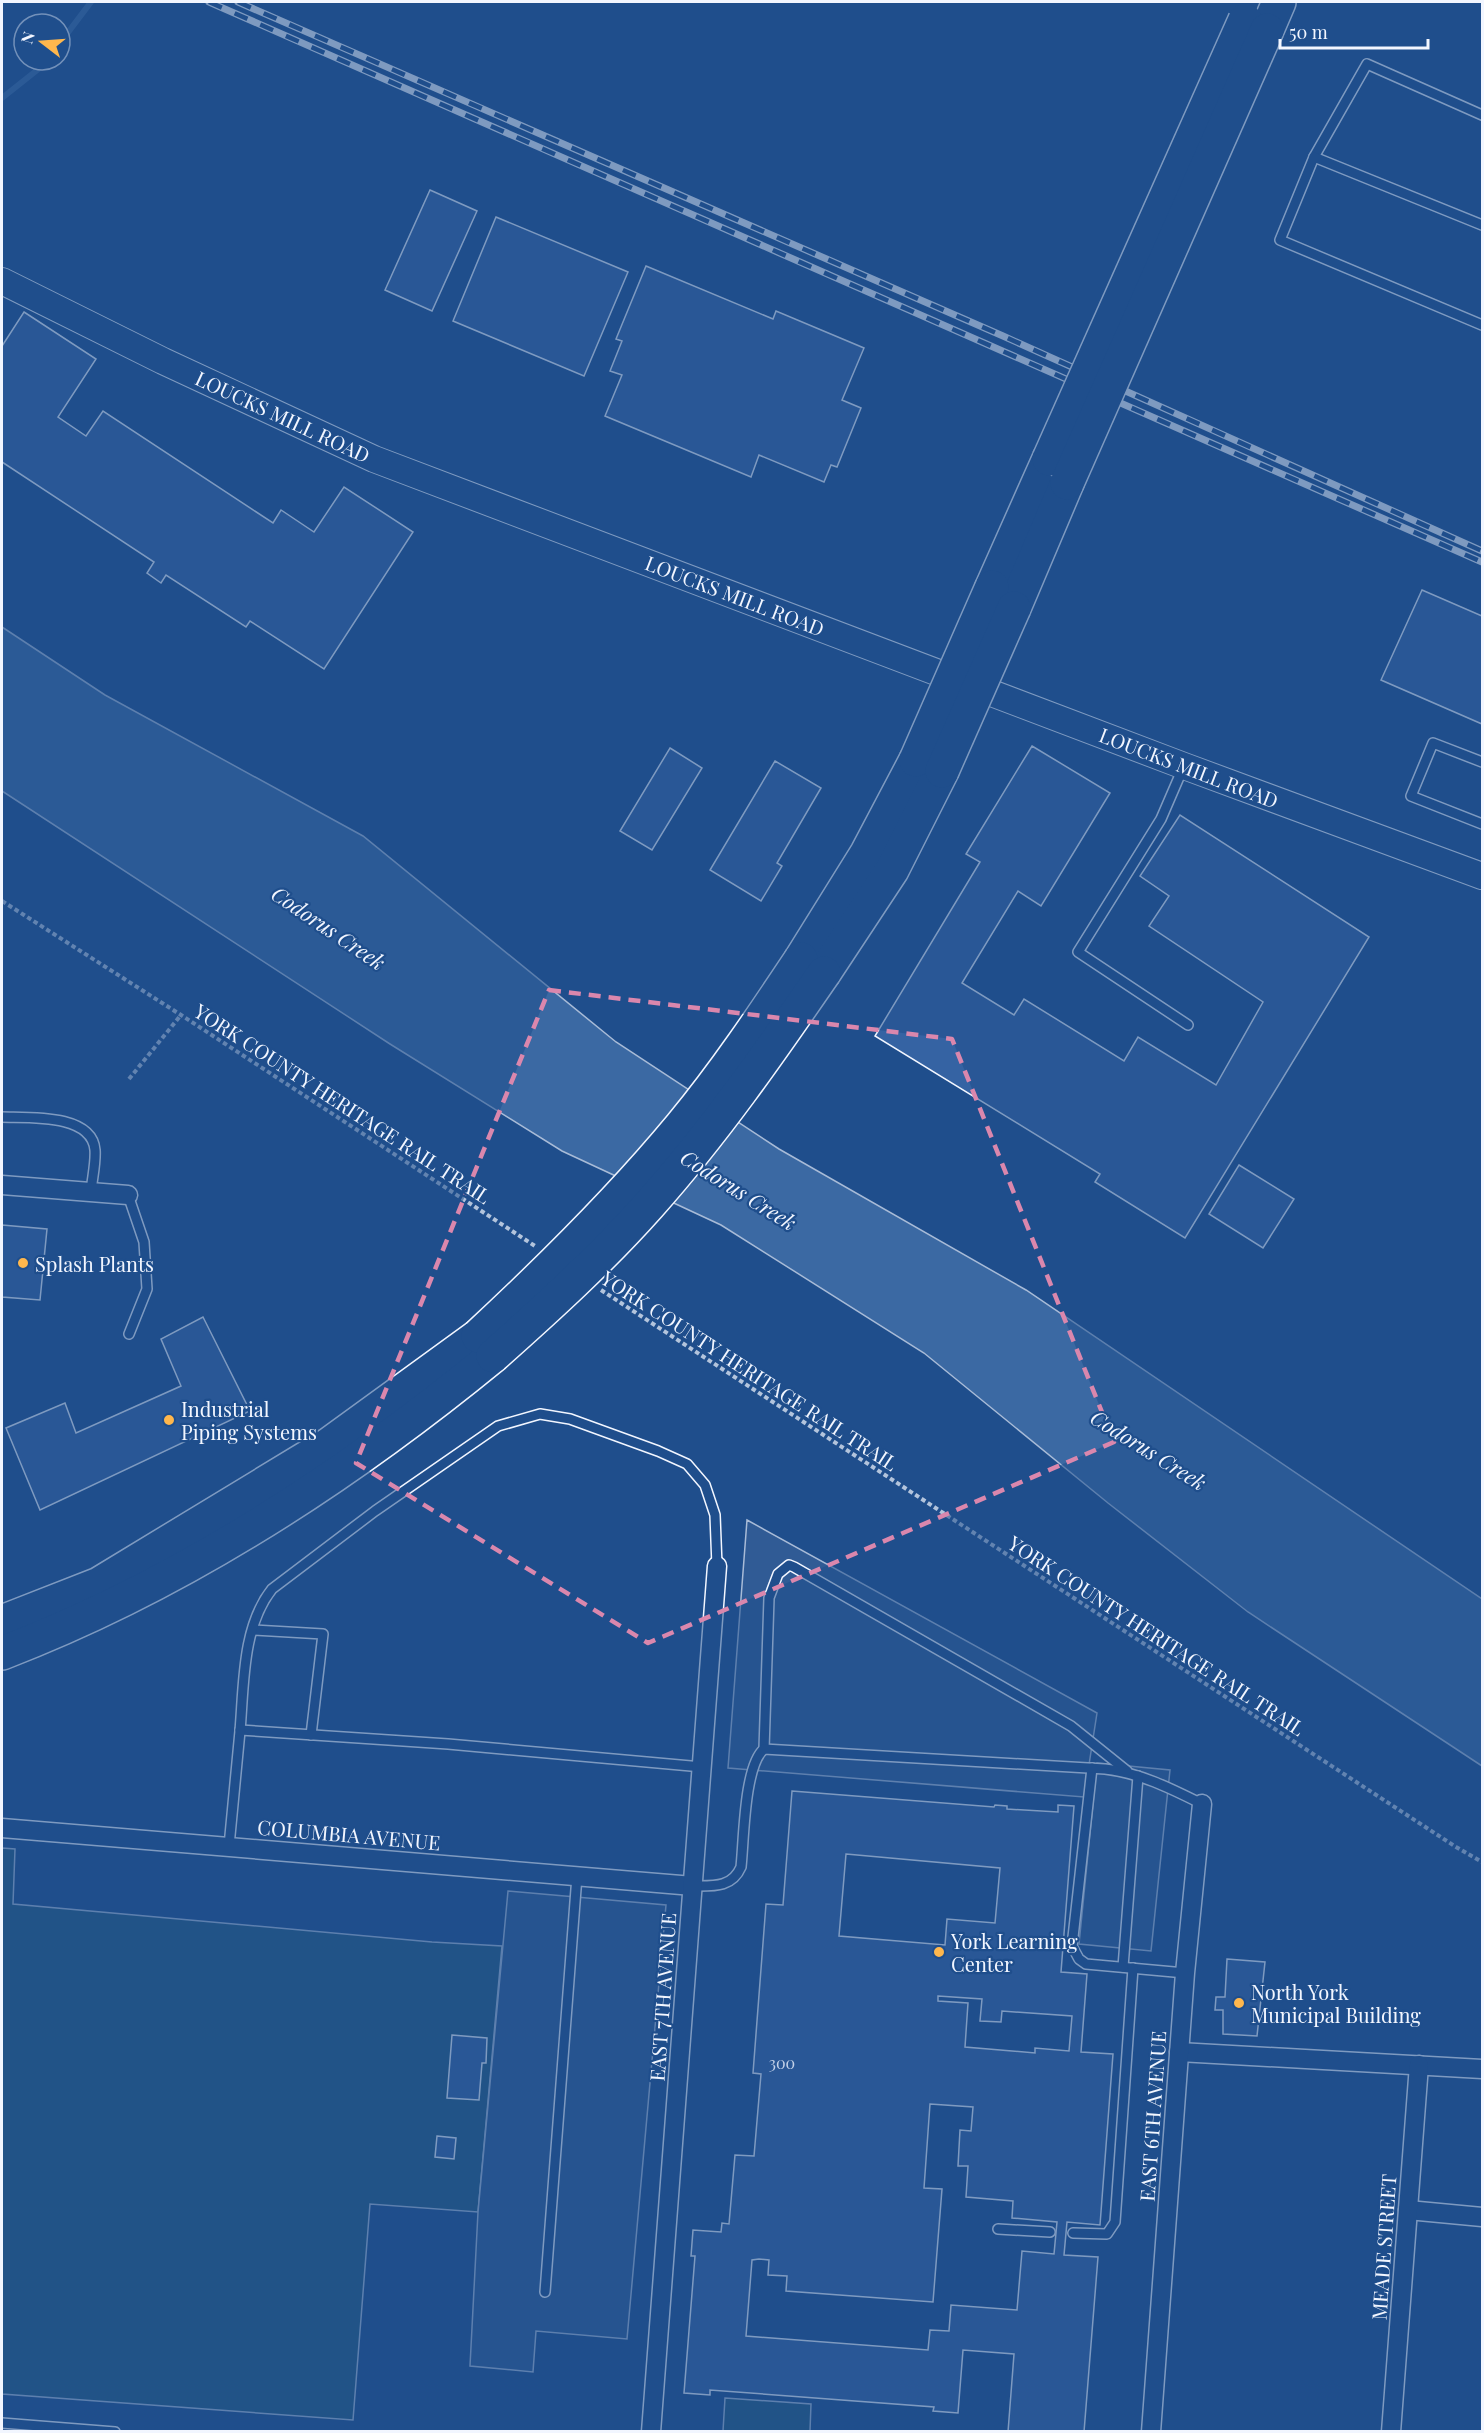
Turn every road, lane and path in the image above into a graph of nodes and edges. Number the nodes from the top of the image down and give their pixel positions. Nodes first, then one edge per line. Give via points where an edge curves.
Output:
1 (1261, 13) edge
2 (1482, 115) edge
3 (1314, 157) junction
4 (1482, 225) edge
5 (2, 281) edge
6 (1482, 326) edge
7 (1482, 762) edge
8 (1184, 766) junction
9 (1482, 824) edge
10 (1482, 876) edge
11 (2, 901) edge
12 (181, 1015) junction
13 (1188, 1026) dead end
14 (129, 1079) dead end
15 (2, 1117) edge
16 (2, 1185) edge
17 (91, 1192) junction
18 (128, 1195) joint
19 (538, 1249) dead end
20 (598, 1288) dead end
21 (129, 1334) dead end
22 (485, 1346) junction
23 (717, 1566) joint
24 (2, 1622) edge
25 (253, 1630) junction
26 (2, 1653) edge
27 (240, 1730) junction
28 (311, 1735) junction
29 (764, 1749) junction
30 (702, 1767) junction
31 (1092, 1768) junction
32 (1128, 1772) junction
33 (1138, 1776) junction
34 (1202, 1804) joint
35 (2, 1828) edge
36 (229, 1846) junction
37 (1482, 1862) edge
38 (577, 1876) junction
39 (693, 1886) junction
40 (1128, 1968) junction
41 (1185, 1973) junction
42 (1179, 2052) junction
43 (1419, 2065) junction
44 (1482, 2069) edge
45 (1408, 2210) junction
46 (1482, 2217) edge
47 (998, 2229) dead end
48 (1050, 2232) dead end
49 (1073, 2233) dead end
50 (545, 2292) dead end
51 (2, 2422) edge
52 (115, 2432) edge
53 (651, 2432) edge
54 (1151, 2432) edge
55 (1391, 2432) edge

1 - 22 highway, bridge via 929,765 892,870 812,966 744,1088 657,1196 549,1306
2 - 3 lane via 1367,64
3 - 4 lane
3 - 6 lane via 1280,240
5 - 8 street, LOUCKS MILL ROAD via 374,459
7 - 9 lane via 1433,742 1411,796
8 - 10 street, LOUCKS MILL ROAD
8 - 13 lane via 1161,819 1078,951
11 - 12 path, YORK COUNTY HERITAGE RAIL TRAIL
12 - 14 path
12 - 19 path, YORK COUNTY HERITAGE RAIL TRAIL
15 - 17 lane via 75,1124 95,1148
16 - 17 street
17 - 18 street
18 - 21 lane via 144,1242 147,1289
20 - 37 path, YORK COUNTY HERITAGE RAIL TRAIL
22 - 24 highway via 99,1584
22 - 26 highway via 427,1410 361,1459 258,1526 143,1589
23 - 25 lane via 715,1515 705,1485 687,1464 570,1419 540,1414 498,1426 272,1588 263,1599
23 - 30 street, EAST 7TH AVENUE
25 - 27 lane
25 - 28 lane via 323,1634
27 - 28 lane
27 - 36 lane
28 - 30 lane
29 - 31 lane
29 - 32 lane via 769,1598 778,1574 789,1565 1071,1726
29 - 39 lane via 751,1772 738,1875 718,1887
30 - 39 street, EAST 7TH AVENUE
31 - 32 lane
31 - 40 lane via 1072,1946 1086,1964
32 - 33 lane
33 - 34 lane
33 - 40 lane
34 - 41 street, EAST 6TH AVENUE
35 - 36 street, COLUMBIA AVENUE
36 - 38 street, COLUMBIA AVENUE
38 - 39 street, COLUMBIA AVENUE
38 - 50 lane
39 - 53 street, EAST 7TH AVENUE
40 - 41 lane
40 - 49 lane via 1115,2222 1107,2234
41 - 42 street, EAST 6TH AVENUE
42 - 43 street
42 - 54 street, EAST 6TH AVENUE
43 - 44 street
43 - 45 street, MEADE STREET
45 - 46 street
45 - 55 street, MEADE STREET
47 - 48 lane
51 - 52 lane

